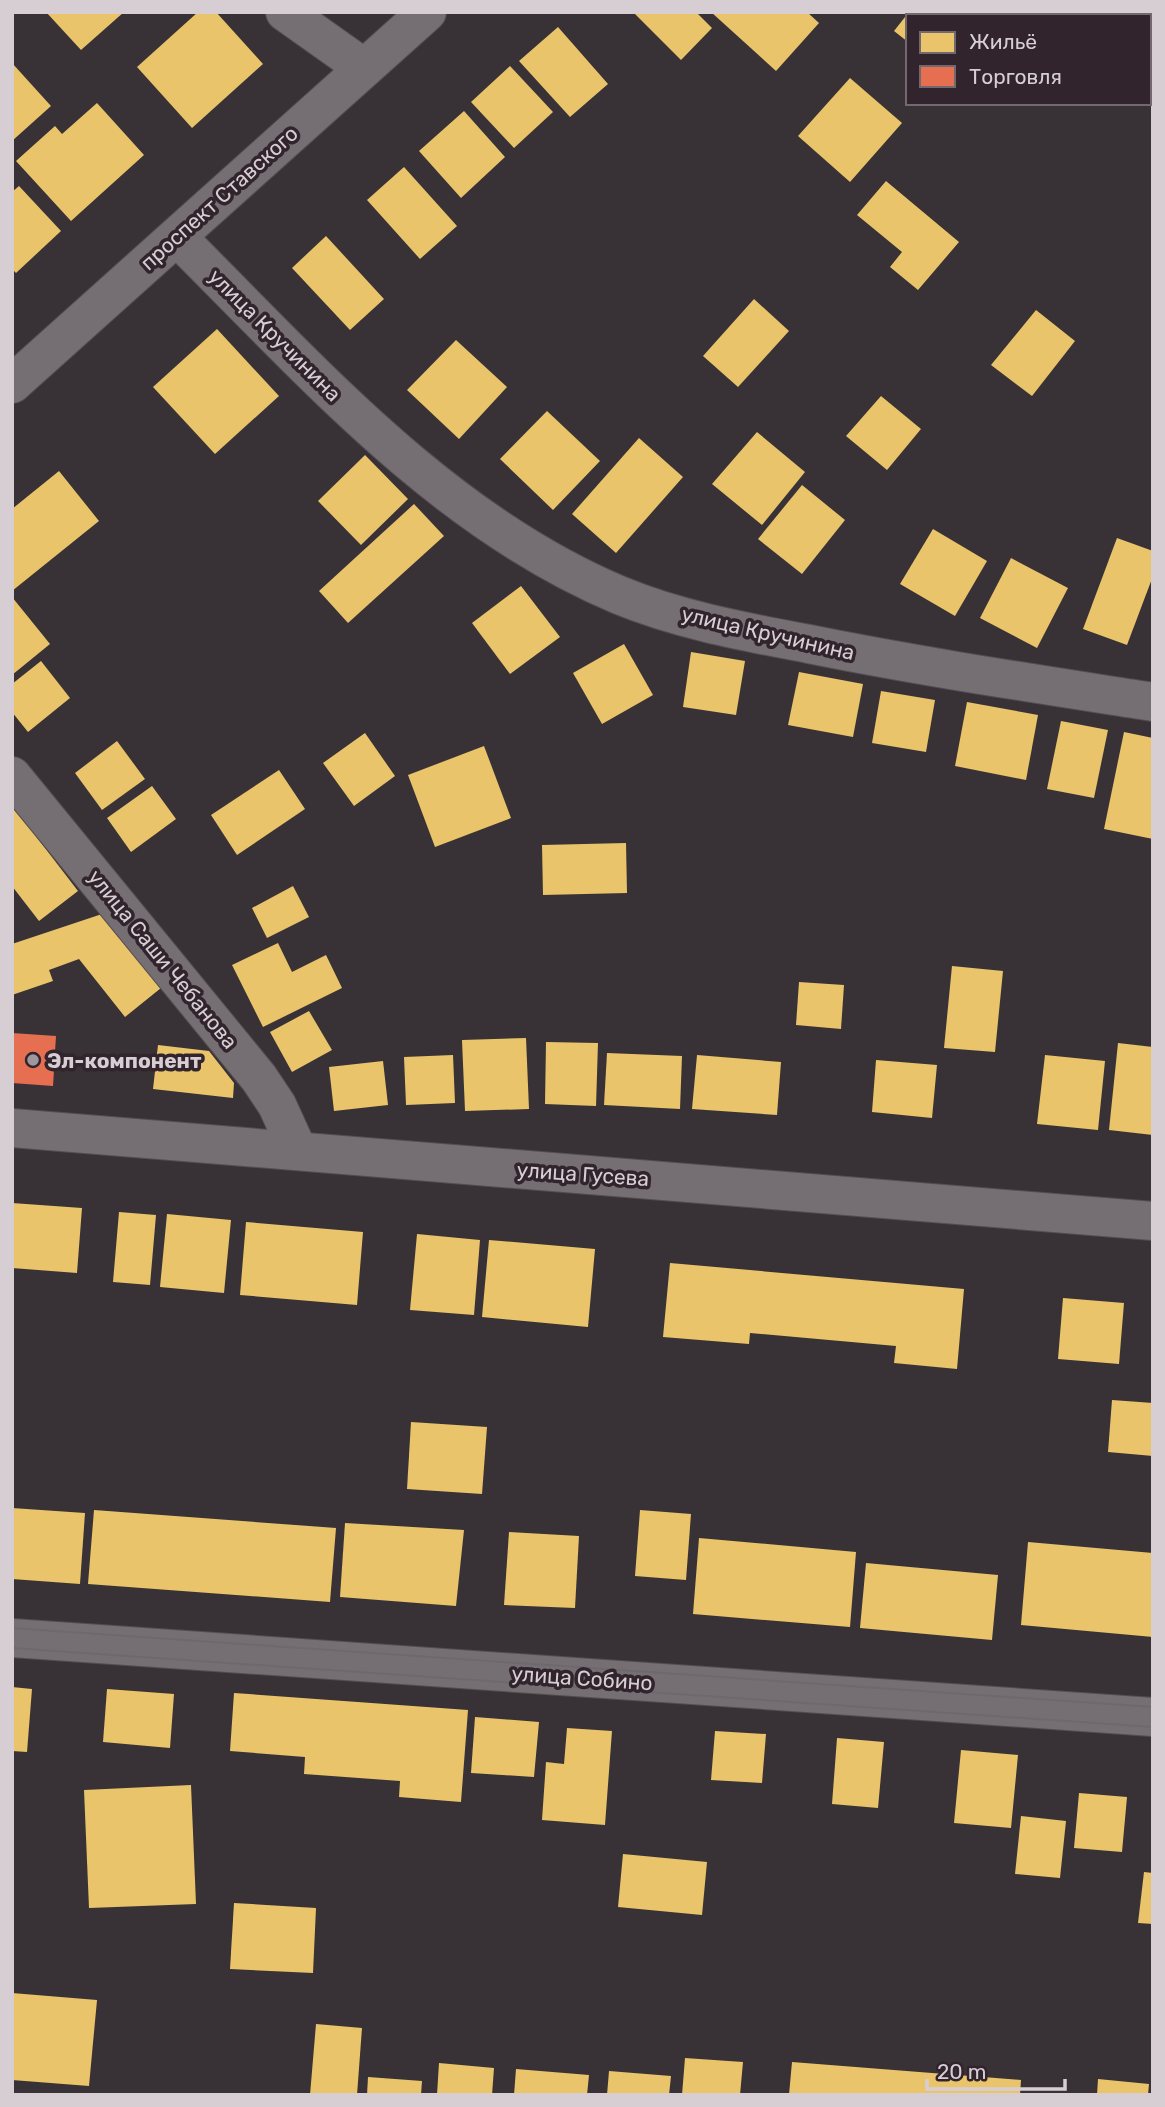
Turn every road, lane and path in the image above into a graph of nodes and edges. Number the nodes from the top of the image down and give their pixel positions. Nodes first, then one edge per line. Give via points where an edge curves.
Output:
1 (285, 12) edge
2 (427, 12) edge
3 (364, 68) junction
4 (177, 236) junction
5 (12, 384) edge
6 (1153, 702) edge
7 (12, 776) edge
8 (12, 1128) edge
9 (298, 1152) junction
10 (1153, 1222) edge
11 (12, 1638) edge
12 (1153, 1717) edge

1 - 3 street
2 - 3 street, проспект Ставского
3 - 4 street, проспект Ставского
4 - 5 street, проспект Ставского
4 - 6 street, улица Кручинина via 376,435 530,550 620,595 726,628 877,658
7 - 9 street, улица Саши Чебанова via 259,1078
8 - 9 street, улица Гусева
9 - 10 street, улица Гусева
11 - 12 street, улица Собино

